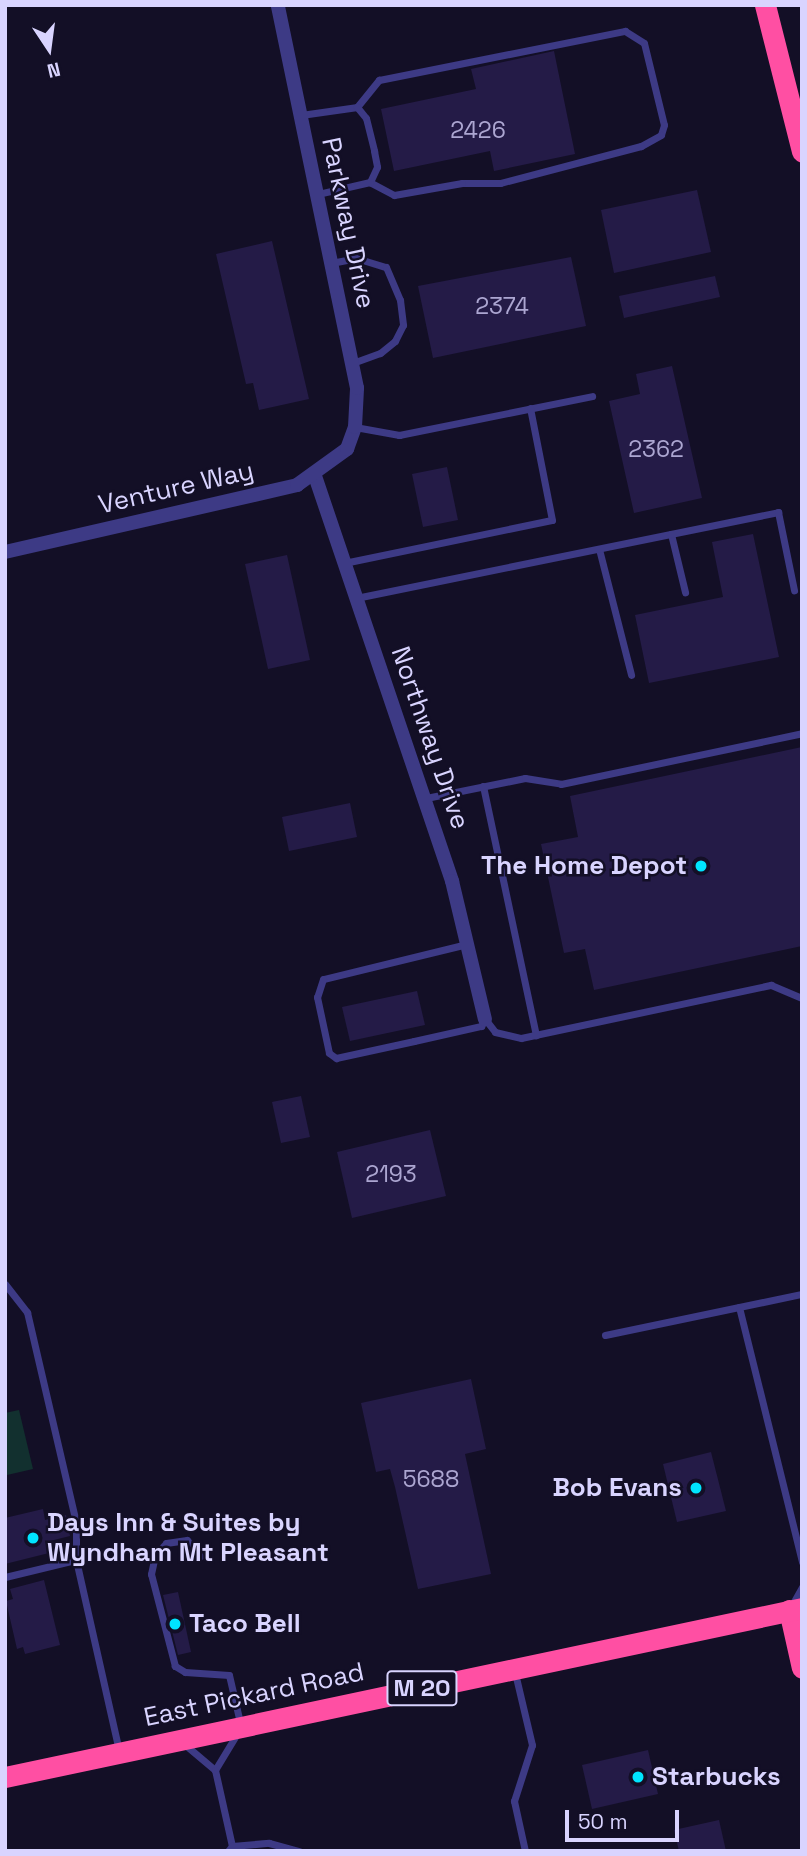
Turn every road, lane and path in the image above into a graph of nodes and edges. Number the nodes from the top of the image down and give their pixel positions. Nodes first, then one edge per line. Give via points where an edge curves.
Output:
1 (278, 5) edge
2 (765, 5) edge
3 (357, 107) junction
4 (300, 115) junction
5 (802, 151) edge
6 (370, 182) junction
7 (317, 194) junction
8 (331, 263) junction
9 (352, 363) junction
10 (592, 396) dead end
11 (530, 408) junction
12 (355, 427) junction
13 (346, 449) joint
14 (315, 476) junction
15 (671, 534) junction
16 (599, 549) junction
17 (5, 552) edge
18 (344, 562) junction
19 (794, 590) dead end
20 (685, 592) dead end
21 (356, 598) junction
22 (631, 675) dead end
23 (802, 733) edge
24 (483, 786) junction
25 (426, 798) junction
26 (467, 944) junction
27 (802, 998) edge
28 (485, 1019) junction
29 (536, 1035) junction
30 (5, 1284) edge
31 (802, 1294) edge
32 (739, 1307) junction
33 (604, 1335) dead end
34 (200, 1556) dead end
35 (76, 1560) junction
36 (802, 1562) edge
37 (5, 1577) edge
38 (802, 1587) edge
39 (795, 1609) edge
40 (514, 1668) junction
41 (802, 1668) edge
42 (241, 1727) junction
43 (180, 1740) junction
44 (119, 1752) junction
45 (215, 1770) junction
46 (5, 1777) edge
47 (230, 1848) edge
48 (299, 1851) edge
49 (526, 1851) edge

1 - 4 street, Parkway Drive
2 - 5 highway
3 - 4 lane
3 - 6 lane via 366,118 377,167
3 - 6 lane via 379,80 625,31 644,43 663,125 653,141 500,183 462,183 394,195
4 - 7 street, Parkway Drive
6 - 7 lane
7 - 8 street, Parkway Drive
8 - 9 street, Parkway Drive
8 - 9 lane via 356,258 386,267 400,300 403,325 395,341 380,354
9 - 12 street, Parkway Drive
10 - 11 lane
11 - 12 lane via 399,435
11 - 18 lane via 552,520
12 - 13 street, Parkway Drive
13 - 14 street, Venture Way
14 - 17 street, Venture Way via 297,485
14 - 18 street, Northway Drive
15 - 16 lane
15 - 19 lane via 778,512
15 - 20 lane
16 - 21 lane
16 - 22 lane
18 - 21 street, Northway Drive
21 - 25 street, Northway Drive
23 - 24 lane via 561,784 525,778
24 - 25 lane
24 - 29 lane
25 - 26 street, Northway Drive
26 - 28 street, Northway Drive
26 - 28 lane via 323,979 317,997 329,1053 335,1058 414,1041 481,1026
27 - 29 lane via 771,985
28 - 29 lane via 495,1032 507,1036
30 - 35 lane via 27,1312 76,1523
31 - 32 lane
32 - 33 lane
32 - 36 lane
34 - 42 lane via 187,1540 166,1543 155,1555 151,1574 175,1666 185,1672 229,1675
35 - 37 lane
35 - 44 lane
38 - 39 lane
39 - 40 highway, East Pickard Road / M 20
39 - 41 highway
40 - 42 highway, East Pickard Road / M 20
40 - 49 lane via 533,1745 514,1801
42 - 43 highway, East Pickard Road / M 20
42 - 45 lane
43 - 44 highway, East Pickard Road / M 20
43 - 45 lane
44 - 46 highway, East Pickard Road / M 20
45 - 47 lane
47 - 48 lane via 269,1843

